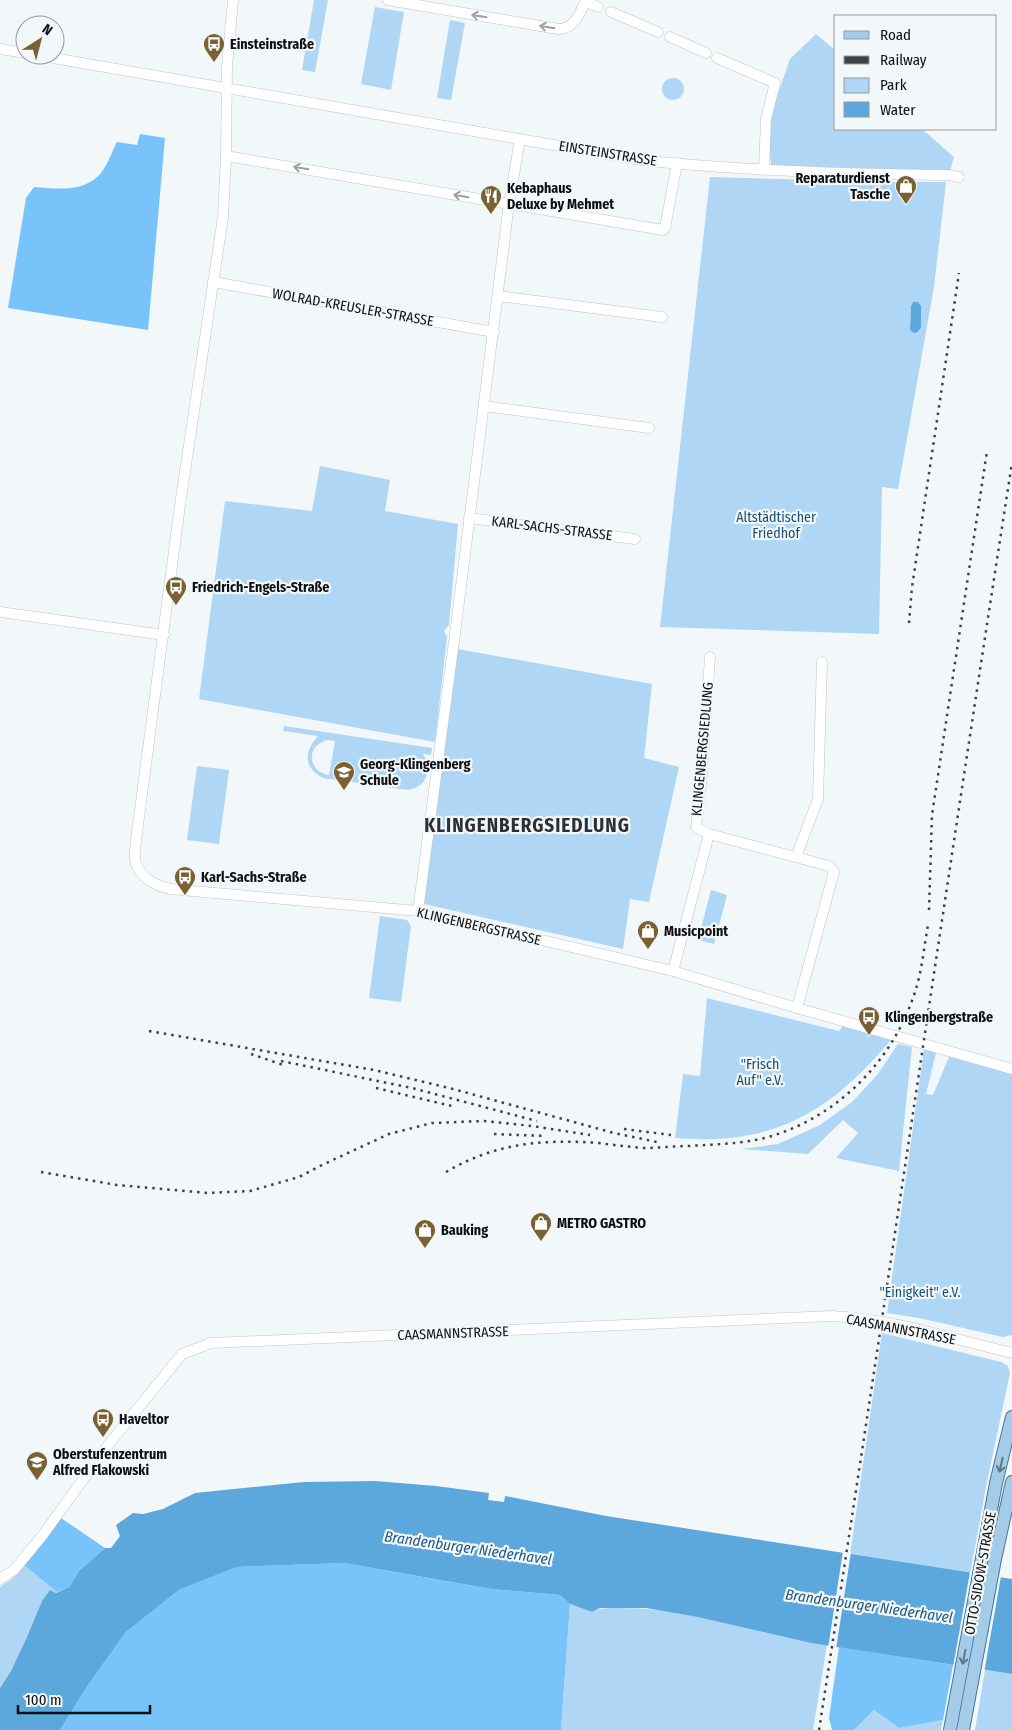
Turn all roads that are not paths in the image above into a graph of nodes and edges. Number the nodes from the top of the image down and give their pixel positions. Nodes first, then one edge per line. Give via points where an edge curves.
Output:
1 (233, 0) edge
2 (388, 0) edge
3 (586, 1) edge
4 (598, 7) dead end
5 (611, 12) dead end
6 (658, 32) dead end
7 (670, 37) dead end
8 (0, 49) edge
9 (15, 51) edge
10 (706, 53) dead end
11 (717, 58) dead end
12 (65, 60) edge
13 (228, 88) junction
14 (520, 139) junction
15 (226, 156) junction
16 (677, 164) junction
17 (764, 170) junction
18 (959, 177) dead end
19 (510, 204) junction
20 (213, 282) junction
21 (498, 296) junction
22 (662, 318) dead end
23 (494, 332) junction
24 (484, 406) junction
25 (649, 428) dead end
26 (469, 518) junction
27 (635, 539) dead end
28 (0, 612) edge
29 (164, 635) junction
30 (710, 657) dead end
31 (822, 662) dead end
32 (710, 834) junction
33 (796, 857) junction
34 (418, 911) junction
35 (673, 971) junction
36 (796, 1008) junction
37 (1012, 1069) edge
38 (1012, 1352) edge
39 (1012, 1417) edge
40 (1012, 1482) edge
41 (989, 1558) junction
42 (0, 1580) edge
43 (966, 1683) junction
44 (950, 1730) edge
45 (963, 1730) edge

1 - 13 street
3 -> 2 street via 570,27 558,29
3 - 4 street
5 - 6 street
7 - 10 street
8 - 9 street
11 - 17 street via 775,84 766,119
12 - 13 street, EINSTEINSTRASSE
13 - 14 street, EINSTEINSTRASSE
13 - 15 street
14 - 16 street, EINSTEINSTRASSE
14 - 19 street
19 -> 15 street, EINSTEINSTRASSE
15 - 20 street via 223,217
16 - 17 street, EINSTEINSTRASSE
16 - 19 street, EINSTEINSTRASSE via 663,230
17 - 18 street, EINSTEINSTRASSE
19 - 21 street
20 - 23 street, WOLRAD-KREUSLER-STRASSE
20 - 29 street
21 - 22 street
21 - 23 street
23 - 24 street
24 - 25 street
24 - 26 street
26 - 27 street, KARL-SACHS-STRASSE
26 - 34 street
28 - 29 street
29 - 34 street, KLINGENBERGSTRASSE via 136,840 135,862 143,875 151,882 170,889
30 - 32 street, KLINGENBERGSIEDLUNG via 696,826
31 - 33 street via 818,799
32 - 33 street, KLINGENBERGSIEDLUNG
32 - 35 street
33 - 36 street, KLINGENBERGSIEDLUNG via 829,866 834,872
34 - 35 street, KLINGENBERGSTRASSE
35 - 36 street, KLINGENBERGSTRASSE
36 - 37 street, KLINGENBERGSTRASSE
38 - 42 street, CAASMANNSTRASSE via 881,1322 832,1316 211,1343 182,1354 109,1444 42,1536 14,1570
39 -> 41 main road, OTTO-SIDOW-STRASSE via 996,1483
40 - 41 main road, OTTO-SIDOW-STRASSE
41 - 43 main road, OTTO-SIDOW-STRASSE
43 - 44 main road, OTTO-SIDOW-STRASSE
43 - 45 main road, OTTO-SIDOW-STRASSE

